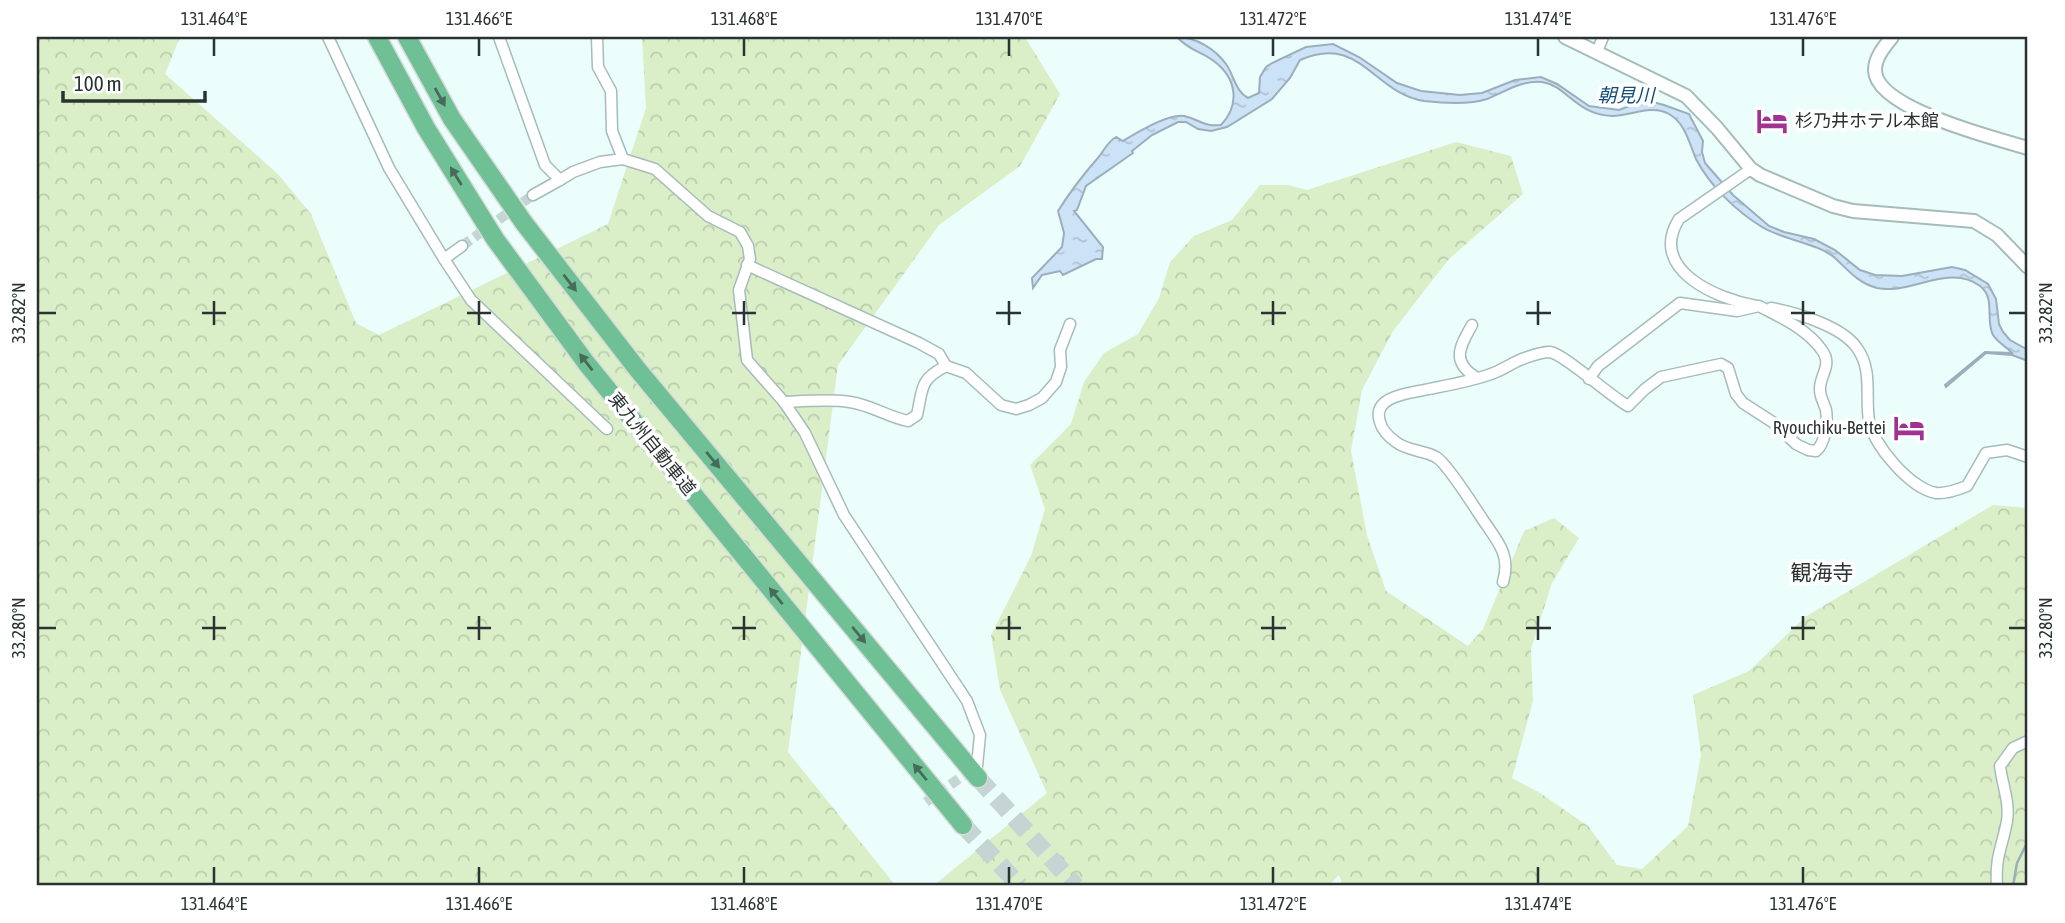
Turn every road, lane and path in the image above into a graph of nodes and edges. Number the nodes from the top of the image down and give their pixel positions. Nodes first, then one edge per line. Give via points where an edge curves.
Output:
1 (328, 37) edge
2 (377, 37) edge
3 (407, 37) edge
4 (499, 37) edge
5 (597, 37) edge
6 (1565, 37) edge
7 (1604, 37) edge
8 (1892, 37) edge
9 (1597, 52) junction
10 (2028, 148) edge
11 (623, 159) junction
12 (1749, 171) junction
13 (559, 180) junction
14 (533, 195) tunnel mouth
15 (462, 246) tunnel mouth
16 (444, 259) junction
17 (747, 265) junction
18 (2028, 267) edge
19 (1759, 306) junction
20 (1070, 324) dead end
21 (1472, 325) dead end
22 (946, 366) junction
23 (1477, 377) junction
24 (1589, 379) junction
25 (784, 402) junction
26 (607, 429) dead end
27 (2028, 457) edge
28 (1503, 582) dead end
29 (2028, 741) edge
30 (978, 772) joint
31 (963, 825) tunnel mouth
32 (1997, 886) edge

1 - 16 street via 383,158
31 -> 2 highway, 東九州自動車道 via 587,363 495,239 426,128
3 -> 30 highway, 東九州自動車道 via 452,119 532,234 638,370
4 - 13 street via 545,165
5 - 11 street via 598,67 611,91 612,131
6 - 9 street
7 - 9 street
8 - 10 street via 1875,67 1886,89 1931,117
9 - 12 street via 1686,96
11 - 13 street via 600,162
11 - 17 street via 655,169 708,216 740,232 748,246
12 - 18 street via 1843,209 1974,220 1997,234
12 - 19 street via 1679,219 1671,246 1674,258 1690,278 1709,292
13 - 14 street
15 - 16 street
16 - 26 street via 471,299
17 - 22 street via 919,343 939,354
17 - 25 street via 739,290 747,360
19 - 24 street via 1737,311 1680,303 1598,366
19 - 24 street via 1793,325 1824,354 1820,392 1826,415 1819,449 1796,444 1743,403 1728,368 1721,364 1661,377 1628,406
19 - 27 street via 1816,321 1854,343 1865,364 1868,420 1874,437 1916,484 1938,493 1953,491 1967,486 1986,453 2007,450
20 - 22 street via 1060,350 1062,367 1056,382 1029,405 1016,409 1001,405 966,373
21 - 23 street via 1460,348 1460,361
22 - 25 street via 930,375 921,390 917,415 908,421 851,402
23 - 24 street via 1552,352
23 - 28 street via 1395,396 1381,407 1378,416 1381,427 1398,444 1437,457 1503,552 1508,568
25 - 30 street via 805,433 844,514 967,701 979,735
29 - 32 street via 2013,748 2000,766 2008,808 1996,858

